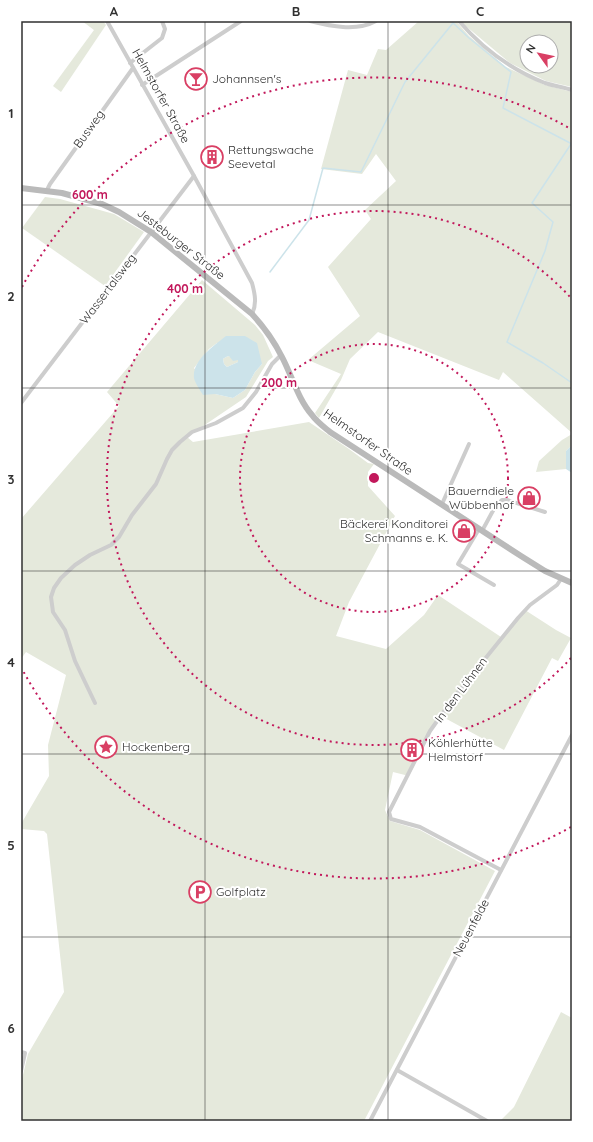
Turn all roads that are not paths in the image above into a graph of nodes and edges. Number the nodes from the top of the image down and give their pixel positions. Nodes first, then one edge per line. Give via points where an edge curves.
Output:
1 (106, 21) edge
2 (162, 21) edge
3 (242, 21) edge
4 (310, 21) edge
5 (376, 21) edge
6 (459, 21) edge
7 (130, 63) junction
8 (133, 68) junction
9 (142, 85) junction
10 (572, 90) edge
11 (194, 176) junction
12 (21, 188) edge
13 (47, 190) junction
14 (152, 232) junction
15 (252, 314) junction
16 (282, 356) junction
17 (21, 403) edge
18 (469, 444) dead end
19 (442, 504) junction
20 (544, 512) dead end
21 (480, 530) junction
22 (561, 579) junction
23 (572, 583) edge
24 (494, 585) dead end
25 (96, 703) dead end
26 (572, 734) edge
27 (501, 870) junction
28 (23, 1053) edge
29 (397, 1070) junction
30 (21, 1071) edge
31 (370, 1121) edge
32 (487, 1121) edge

1 - 7 street, Helmstorfer Straße
2 - 7 street via 165,29 162,38
3 - 9 street
4 - 5 street via 339,27 369,25
6 - 10 street via 471,35 508,65 546,83
7 - 8 street, Helmstorfer Straße
8 - 9 street, Helmstorfer Straße
8 - 13 street, Busweg
9 - 11 street, Helmstorfer Straße
11 - 14 street, Wassertalsweg
11 - 15 street, Helmstorfer Straße via 252,283 255,295
12 - 13 main road, Jesteburger Straße
13 - 14 main road, Jesteburger Straße via 102,204
14 - 15 main road, Jesteburger Straße
14 - 17 street, Wassertalsweg
15 - 16 main road, Helmstorfer Straße
16 - 19 main road, Helmstorfer Straße via 304,404 319,424
16 - 25 street via 272,364 256,392 243,408 216,423 192,432 172,450 156,484 119,537 111,545 75,565 54,588 51,597 53,612 65,630 74,661
18 - 19 street
19 - 21 main road, Helmstorfer Straße
20 - 21 street via 502,500
21 - 22 main road, Helmstorfer Straße
21 - 24 street via 458,564
22 - 23 main road, Helmstorfer Straße
22 - 27 street, In den Lühnen via 518,618 455,696 432,728 389,812 391,820 420,827
26 - 27 street, Neuenfelde
27 - 29 street, Neuenfelde
28 - 30 street
29 - 31 street, Neuenfelde
29 - 32 street

